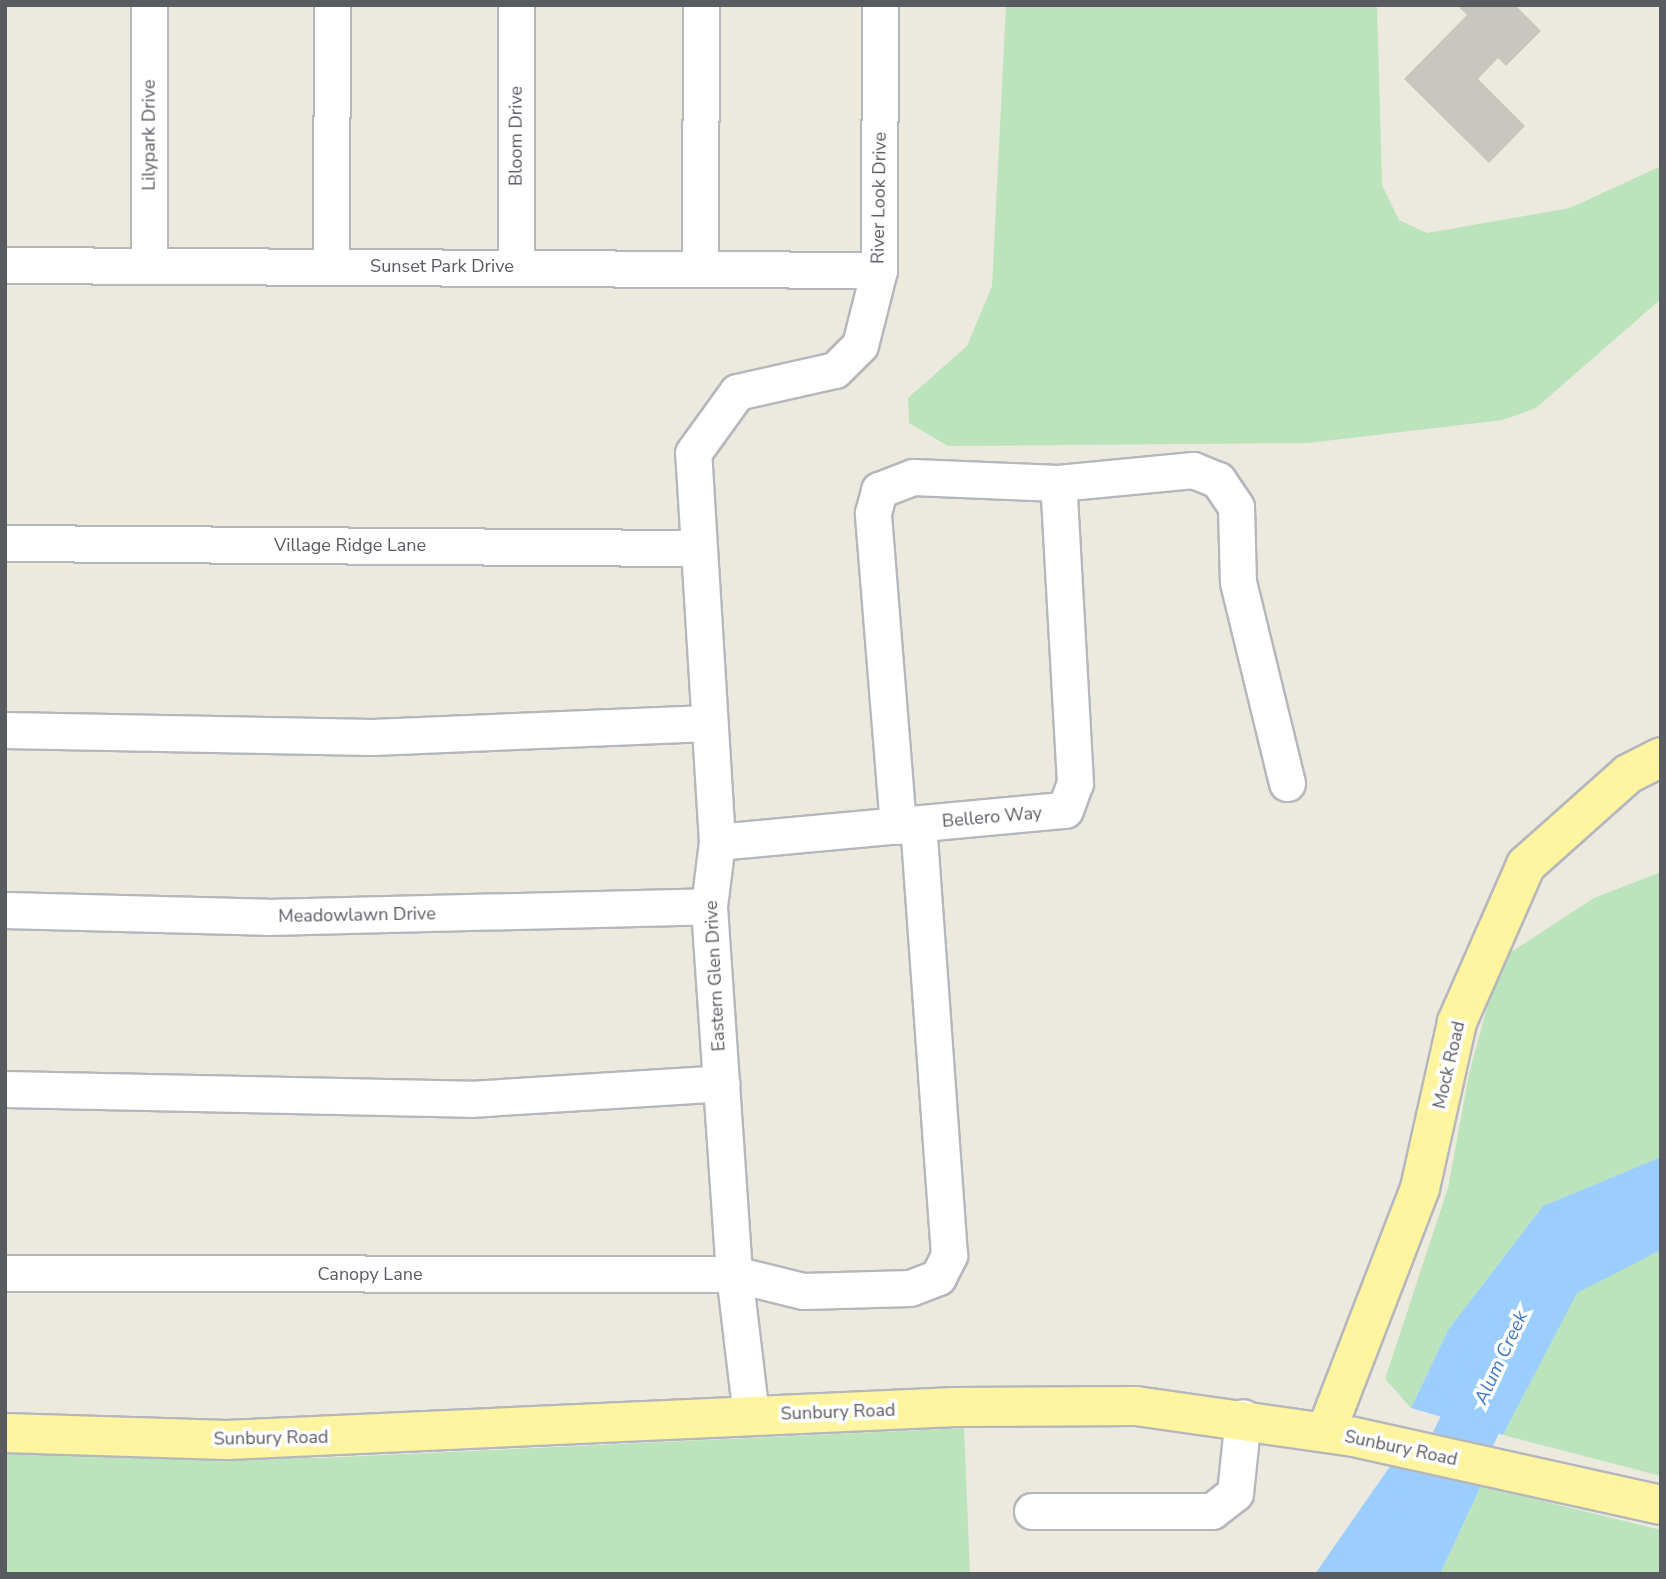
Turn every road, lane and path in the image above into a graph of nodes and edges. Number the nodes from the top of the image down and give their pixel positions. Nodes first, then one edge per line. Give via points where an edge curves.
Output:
1 (149, 5) edge
2 (332, 5) edge
3 (516, 5) edge
4 (701, 5) edge
5 (880, 5) edge
6 (5, 265) edge
7 (149, 265) junction
8 (331, 266) junction
9 (516, 267) junction
10 (700, 269) junction
11 (878, 270) junction
12 (693, 453) joint
13 (1058, 483) junction
14 (5, 542) edge
15 (695, 548) junction
16 (708, 723) junction
17 (5, 730) edge
18 (1661, 757) edge
19 (1287, 783) dead end
20 (908, 825) junction
21 (717, 842) junction
22 (709, 906) junction
23 (5, 910) edge
24 (721, 1083) junction
25 (5, 1089) edge
26 (5, 1273) edge
27 (734, 1274) junction
28 (751, 1416) junction
29 (1244, 1417) junction
30 (5, 1433) edge
31 (1340, 1435) junction
32 (1661, 1505) edge
33 (1032, 1511) dead end

1 - 7 street, Lilypark Drive
2 - 8 street
3 - 9 street, Bloom Drive
4 - 10 street
5 - 11 street, River Look Drive
6 - 7 street, Sunset Park Drive
7 - 8 street, Sunset Park Drive
8 - 9 street, Sunset Park Drive
9 - 10 street, Sunset Park Drive
10 - 11 street, Sunset Park Drive
11 - 12 street, River Look Drive via 860,345 835,370 737,392
12 - 15 street, Eastern Glen Drive
13 - 19 street via 1193,470 1218,480 1236,507 1238,582
13 - 20 street, Bellero Way via 1075,783 1065,810
13 - 20 street, Canopy Lane via 914,477 879,490 873,513
14 - 15 street, Village Ridge Lane
15 - 16 street, Eastern Glen Drive
16 - 17 street via 438,736
16 - 21 street, Eastern Glen Drive
18 - 31 main road, Mock Road via 1628,774 1527,865 1457,1022 1420,1188
20 - 21 street, Bellero Way
20 - 27 street, Canopy Lane via 949,1255 938,1277 909,1288 803,1291
21 - 22 street, Eastern Glen Drive
22 - 23 street, Meadowlawn Drive via 267,917
22 - 24 street, Eastern Glen Drive
24 - 25 street via 470,1099
24 - 27 street, Eastern Glen Drive
26 - 27 street, Canopy Lane
27 - 28 street, Eastern Glen Drive
28 - 29 main road, Sunbury Road via 1136,1406
28 - 30 main road, Sunbury Road via 227,1440
29 - 31 main road, Sunbury Road
29 - 33 street via 1236,1493 1212,1511
31 - 32 main road, Sunbury Road

